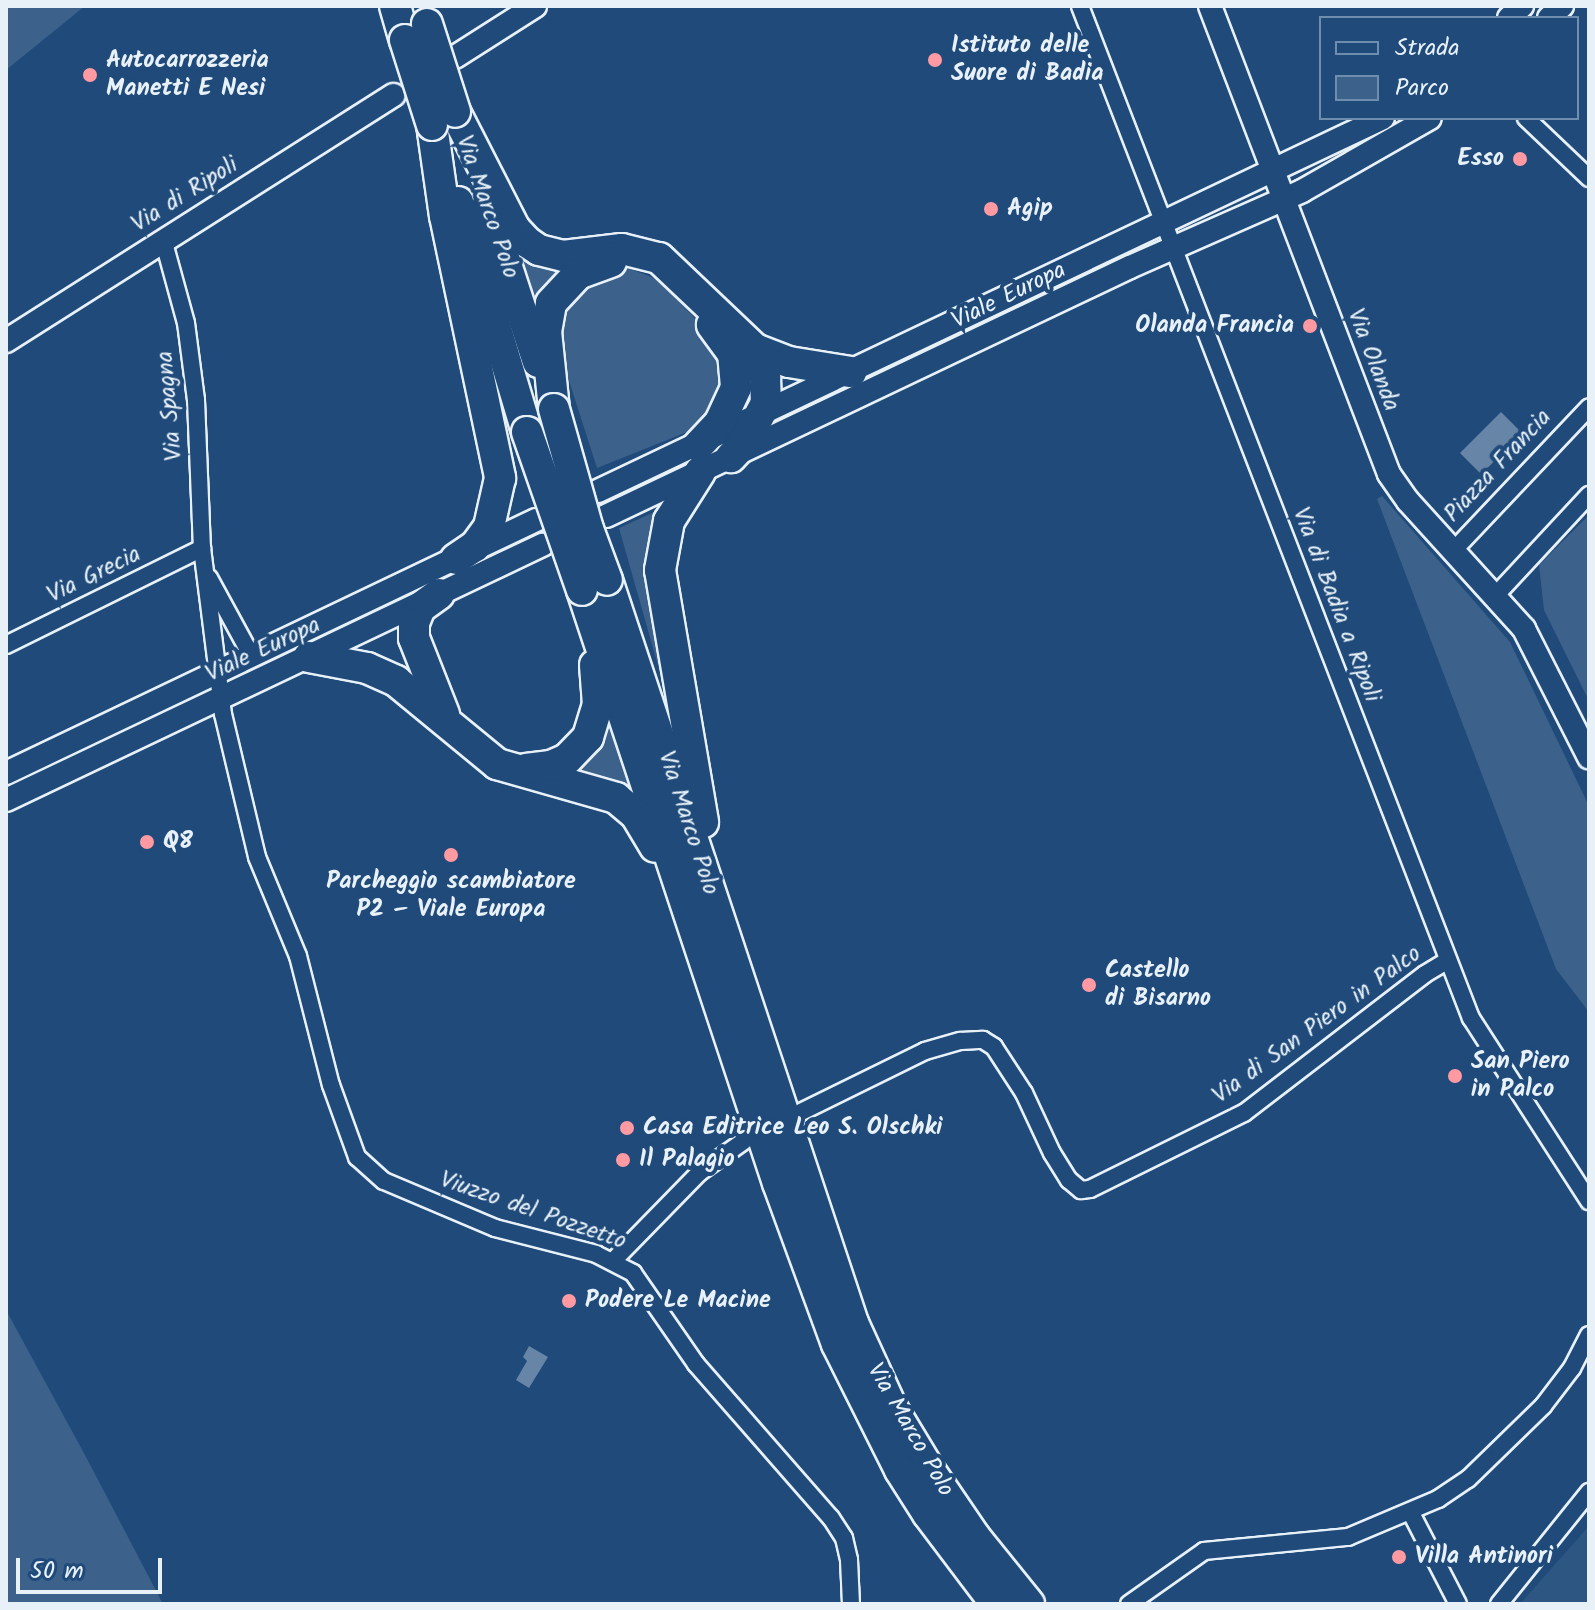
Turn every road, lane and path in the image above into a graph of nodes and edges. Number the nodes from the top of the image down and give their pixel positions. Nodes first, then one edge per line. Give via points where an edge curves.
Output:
1 (395, 6) edge
2 (535, 6) edge
3 (1080, 6) edge
4 (1210, 6) edge
5 (418, 23) edge
6 (455, 57) dead end
7 (393, 95) dead end
8 (443, 118) junction
9 (1379, 120) edge
10 (1427, 120) edge
11 (1528, 120) edge
12 (1273, 171) junction
13 (1589, 178) edge
14 (1284, 199) junction
15 (1163, 224) junction
16 (163, 239) junction
17 (1172, 249) junction
18 (6, 341) edge
19 (755, 349) junction
20 (851, 372) junction
21 (1589, 407) edge
22 (554, 409) junction
23 (759, 417) junction
24 (731, 457) junction
25 (699, 459) junction
26 (598, 491) dead end
27 (1589, 495) edge
28 (606, 516) dead end
29 (536, 520) dead end
30 (542, 545) dead end
31 (202, 548) junction
32 (1453, 551) junction
33 (456, 559) junction
34 (206, 573) junction
35 (595, 585) junction
36 (439, 594) junction
37 (1496, 595) junction
38 (6, 645) edge
39 (259, 653) junction
40 (309, 657) junction
41 (216, 673) junction
42 (220, 700) junction
43 (447, 720) junction
44 (1589, 757) edge
45 (512, 770) junction
46 (6, 773) edge
47 (6, 800) edge
48 (707, 921) junction
49 (1447, 961) junction
50 (801, 1112) dead end
51 (744, 1141) dead end
52 (1589, 1201) edge
53 (614, 1260) junction
54 (1589, 1335) edge
55 (1589, 1492) edge
56 (1411, 1513) junction
57 (851, 1604) edge
58 (996, 1604) edge
59 (1029, 1604) edge
60 (1129, 1604) edge
61 (1458, 1604) edge
62 (1499, 1604) edge

1 - 5 highway, Via Marco Polo
2 - 6 main road
3 - 15 street, Via di Badia a Ripoli
4 - 12 main road, Via Olanda
5 - 8 highway, Via Marco Polo, bridge
7 - 16 main road, Via di Ripoli
8 - 19 highway via 527,242 563,256 622,249 659,258
8 - 22 highway, Via Marco Polo
8 - 33 highway via 445,216 500,478 489,527
8 - 35 highway, Via Marco Polo, bridge via 527,432
9 - 12 main road, Viale Europa
10 - 14 main road, Viale Europa
11 - 13 street
12 - 14 main road, Via Olanda
12 - 15 main road, Viale Europa
14 - 17 main road, Viale Europa
14 - 32 main road, Via Olanda via 1389,474
15 - 17 street, Via di Badia a Ripoli
15 - 20 main road, Viale Europa
16 - 18 main road, Via di Ripoli
16 - 31 street, Via Spagna via 186,323 196,400
17 - 24 main road, Viale Europa
17 - 49 street, Via di Badia a Ripoli
19 - 20 highway via 789,362
19 - 23 highway via 767,384
20 - 23 main road, Viale Europa
21 - 32 street, Piazza Francia
22 - 25 highway via 546,332 551,303 569,281 591,267 632,263 681,293 735,361 730,405
22 - 35 highway, Via Marco Polo, bridge via 588,529
23 - 24 highway
23 - 25 main road, Viale Europa
24 - 25 main road, Viale Europa
25 - 26 main road, Viale Europa
25 - 28 main road, Viale Europa
25 - 48 highway via 669,521 660,570
27 - 37 street
29 - 33 main road, Viale Europa
30 - 36 main road, Viale Europa
31 - 34 street, Via Spagna
31 - 38 street, Via Grecia
32 - 37 main road, Piazza Francia
33 - 39 main road, Viale Europa
34 - 39 street, Via Spagna
34 - 41 street, Via Spagna
35 - 45 highway via 599,690 593,726 567,759 544,768
35 - 48 highway, Via Marco Polo
36 - 40 main road, Viale Europa
36 - 43 highway via 420,608 414,638
37 - 44 main road, Piazza Francia via 1536,650
39 - 41 main road, Viale Europa
40 - 42 main road, Viale Europa
40 - 43 highway via 375,670
41 - 42 street, Via Spagna
41 - 46 main road, Viale Europa
42 - 47 main road, Viale Europa
42 - 53 street, Viuzzo del Pozzetto via 257,857 298,956 331,1085 357,1157 384,1181 495,1228
43 - 45 highway via 484,757
45 - 48 highway via 595,790 629,807
48 - 58 highway, Via Marco Polo via 778,1183 846,1364 900,1470
48 - 59 highway, Via Marco Polo via 832,1265 892,1408 975,1537
49 - 50 street, Via di San Piero in Palco via 1244,1113 1090,1189 1081,1190 1069,1180 1024,1093 994,1047 983,1040 925,1051
49 - 52 street, Via di Badia a Ripoli via 1471,1018
51 - 53 street via 700,1172
53 - 57 street, Viuzzo del Pozzetto via 633,1273 696,1364 831,1518 844,1538
54 - 56 street via 1543,1406 1468,1479
55 - 62 street
56 - 60 street via 1339,1539 1204,1551
56 - 61 street

